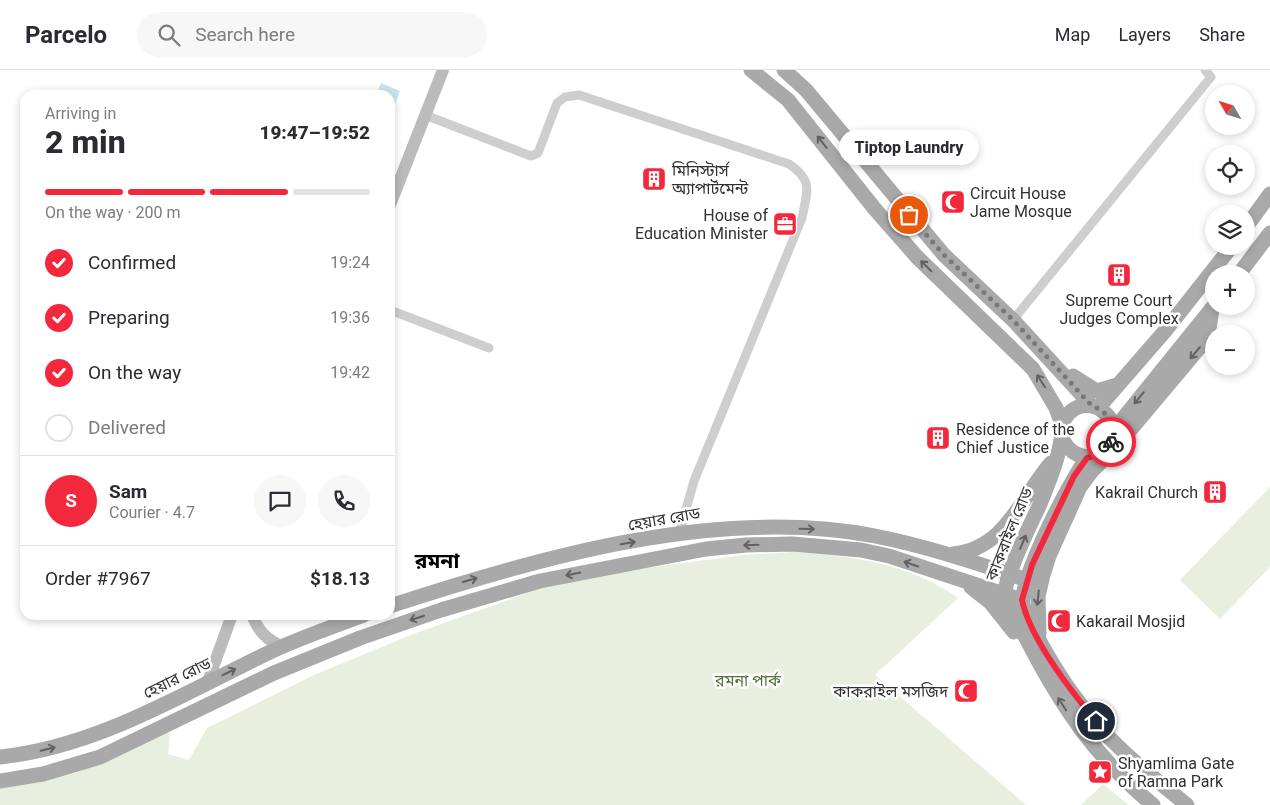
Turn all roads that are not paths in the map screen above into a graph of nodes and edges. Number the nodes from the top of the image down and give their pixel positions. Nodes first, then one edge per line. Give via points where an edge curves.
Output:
1 (443, 70) edge
2 (751, 70) edge
3 (784, 70) edge
4 (1204, 70) edge
5 (426, 115) junction
6 (395, 192) edge
7 (1270, 194) edge
8 (1255, 215) edge
9 (1270, 233) edge
10 (1225, 255) edge
11 (1246, 265) edge
12 (395, 312) edge
13 (1207, 315) edge
14 (1212, 315) edge
15 (1013, 320) junction
16 (489, 348) dead end
17 (1046, 355) junction
18 (1120, 383) junction
19 (1095, 407) junction
20 (1062, 431) junction
21 (1113, 432) junction
22 (1057, 455) junction
23 (1097, 456) junction
24 (679, 534) junction
25 (602, 548) junction
26 (949, 554) junction
27 (604, 568) junction
28 (1010, 574) junction
29 (957, 579) junction
30 (1027, 580) junction
31 (1004, 594) junction
32 (1022, 600) junction
33 (395, 604) edge
34 (230, 620) edge
35 (255, 620) edge
36 (351, 620) edge
37 (1039, 640) junction
38 (283, 646) junction
39 (1038, 664) junction
40 (207, 684) junction
41 (0, 757) edge
42 (0, 781) edge
43 (1153, 805) edge
44 (1187, 805) edge

1 - 5 main road
20 -> 2 main road via 1052,400 1033,369 917,257 788,100
3 - 15 main road via 806,90 944,255
4 - 15 street via 1212,77
5 - 6 main road
5 - 24 street via 531,156 538,153 557,103 565,96 579,95 789,164 801,173 808,186 802,218 694,481
7 - 8 main road
9 - 11 main road
10 - 18 main road
12 - 16 street
13 -> 21 main road
14 -> 23 main road via 1208,336 1200,347
15 - 17 main road
17 - 18 main road via 1096,391
17 - 19 main road
18 - 19 main road
19 - 20 main road via 1084,406 1070,412
19 - 21 main road via 1109,417
20 - 22 main road, কাকরাইল রোড
20 - 23 main road via 1071,452
21 - 23 main road via 1108,447
22 - 26 main road via 1005,528 980,547
28 -> 22 main road, কাকরাইল রোড
23 - 30 main road, কাকরাইল রোড via 1074,476
23 -> 37 main road via 1049,556 1038,596
25 -> 24 main road, হেয়ার রোড
24 -> 26 main road, হেয়ার রোড via 707,529 816,529 873,536
25 - 27 main road
33 -> 25 main road, হেয়ার রোড via 539,560
26 - 28 main road, হেয়ার রোড
29 -> 27 main road via 861,550 792,544 706,549
27 -> 42 main road via 540,581 396,625 242,687 107,754 43,774
28 - 30 main road, হেয়ার রোড
28 - 31 main road, কাকরাইল রোড
29 - 31 main road
29 - 39 main road via 990,602
30 - 32 main road, কাকরাইল রোড
31 - 32 main road
31 - 39 main road, কাকরাইল রোড
32 - 37 main road
34 - 40 main road
35 - 38 main road via 268,640
36 - 38 main road, হেয়ার রোড
37 - 44 main road via 1096,721 1124,752
40 -> 38 main road, হেয়ার রোড
43 -> 39 main road, কাকরাইল রোড via 1098,753 1075,724
41 -> 40 main road, হেয়ার রোড via 85,739

